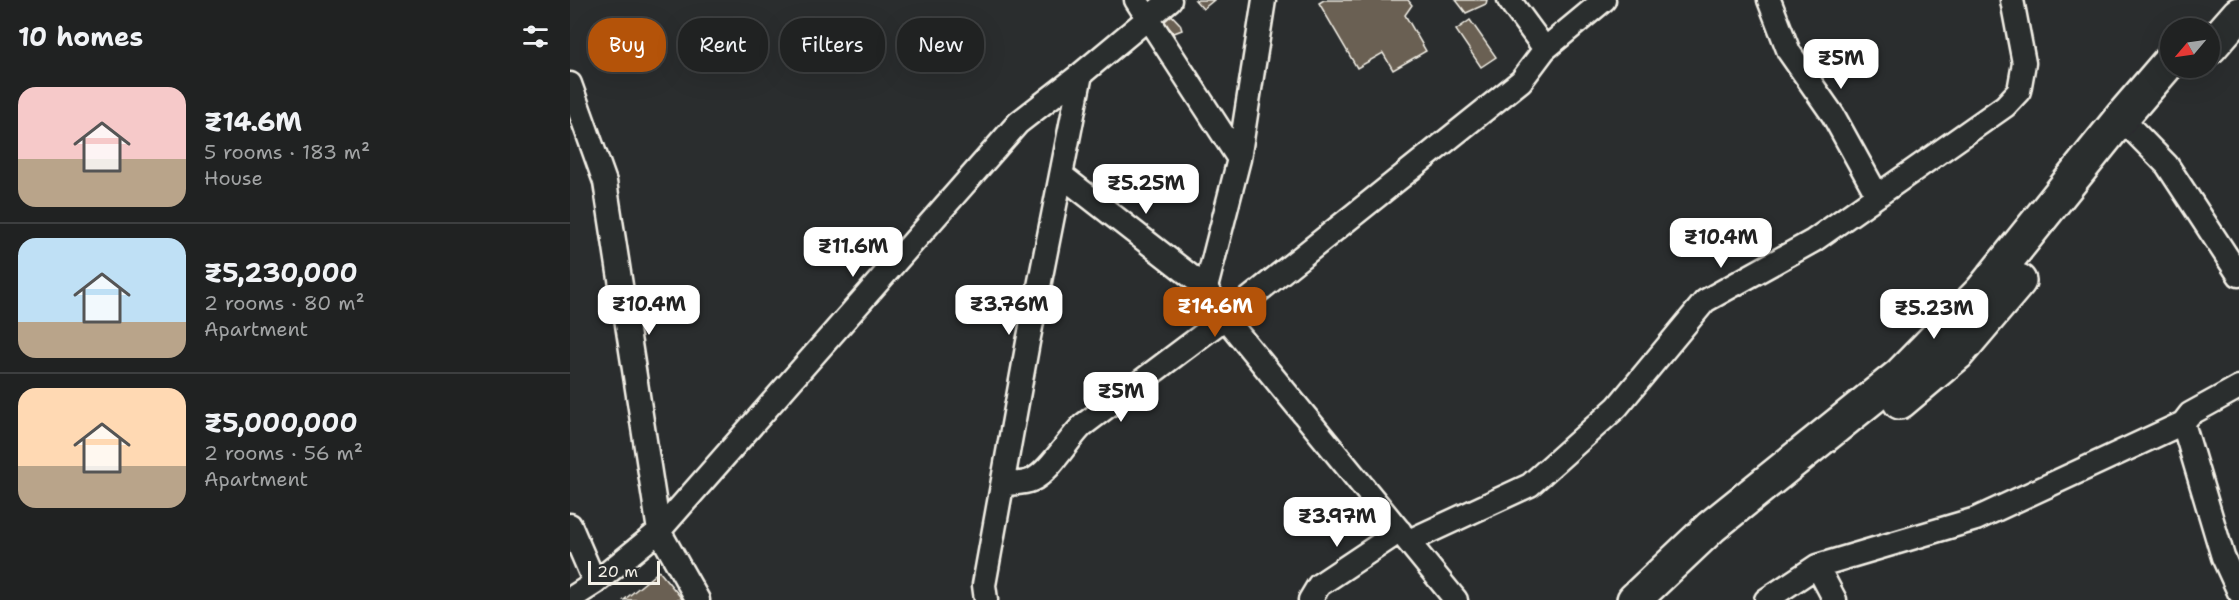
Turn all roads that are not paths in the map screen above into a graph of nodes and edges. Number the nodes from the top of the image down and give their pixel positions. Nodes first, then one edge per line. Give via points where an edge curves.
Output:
1 (1170, 0) edge
2 (1264, 0) edge
3 (1509, 0) edge
4 (1604, 0) edge
5 (1769, 0) edge
6 (2012, 0) edge
7 (2226, 0) edge
8 (1142, 9) edge
9 (2239, 14) edge
10 (2209, 18) edge
11 (2220, 36) edge
12 (1545, 49) junction
13 (1081, 75) junction
14 (2160, 76) edge
15 (2180, 78) edge
16 (570, 84) edge
17 (2129, 124) junction
18 (1239, 159) junction
19 (1061, 175) junction
20 (1877, 195) junction
21 (2239, 275) edge
22 (1206, 288) junction
23 (1225, 318) junction
24 (2239, 387) edge
25 (2183, 423) junction
26 (1004, 484) junction
27 (570, 525) edge
28 (659, 531) junction
29 (1404, 536) junction
30 (1817, 566) junction
31 (595, 583) junction
32 (2239, 592) edge
33 (570, 599) edge
34 (698, 600) edge
35 (986, 600) edge
36 (1310, 600) edge
37 (1456, 600) edge
38 (1634, 600) edge
39 (1664, 600) edge
40 (1766, 600) edge
41 (1835, 600) edge

1 - 8 street
2 - 18 street
3 - 12 street
4 - 12 street
5 - 20 street via 1789,52 1833,115
6 - 20 street via 2024,63 2019,91 2005,106
7 - 10 street
8 - 13 street
8 - 18 street
9 - 11 street
12 - 23 street via 1521,81
13 - 19 street
13 - 28 street via 1017,123
14 - 17 street
15 - 17 street
16 - 28 street via 604,182
17 - 21 street via 2167,165
17 - 38 street via 1982,291 1900,375 1711,527
17 - 39 street via 2003,302 1958,354 1853,441 1778,496
18 - 22 street
19 - 22 street
19 - 26 street
20 - 29 street via 1813,242 1705,301 1617,407 1530,485
22 - 23 street
23 - 26 street via 1083,425 1032,480
23 - 29 street
24 - 25 street via 2190,414
25 - 30 street via 1976,519
25 - 32 street via 2223,557
26 - 35 street via 984,585
27 - 31 street
28 - 31 street
28 - 34 street
29 - 36 street via 1319,585
29 - 37 street
30 - 40 street
30 - 41 street
31 - 33 street

